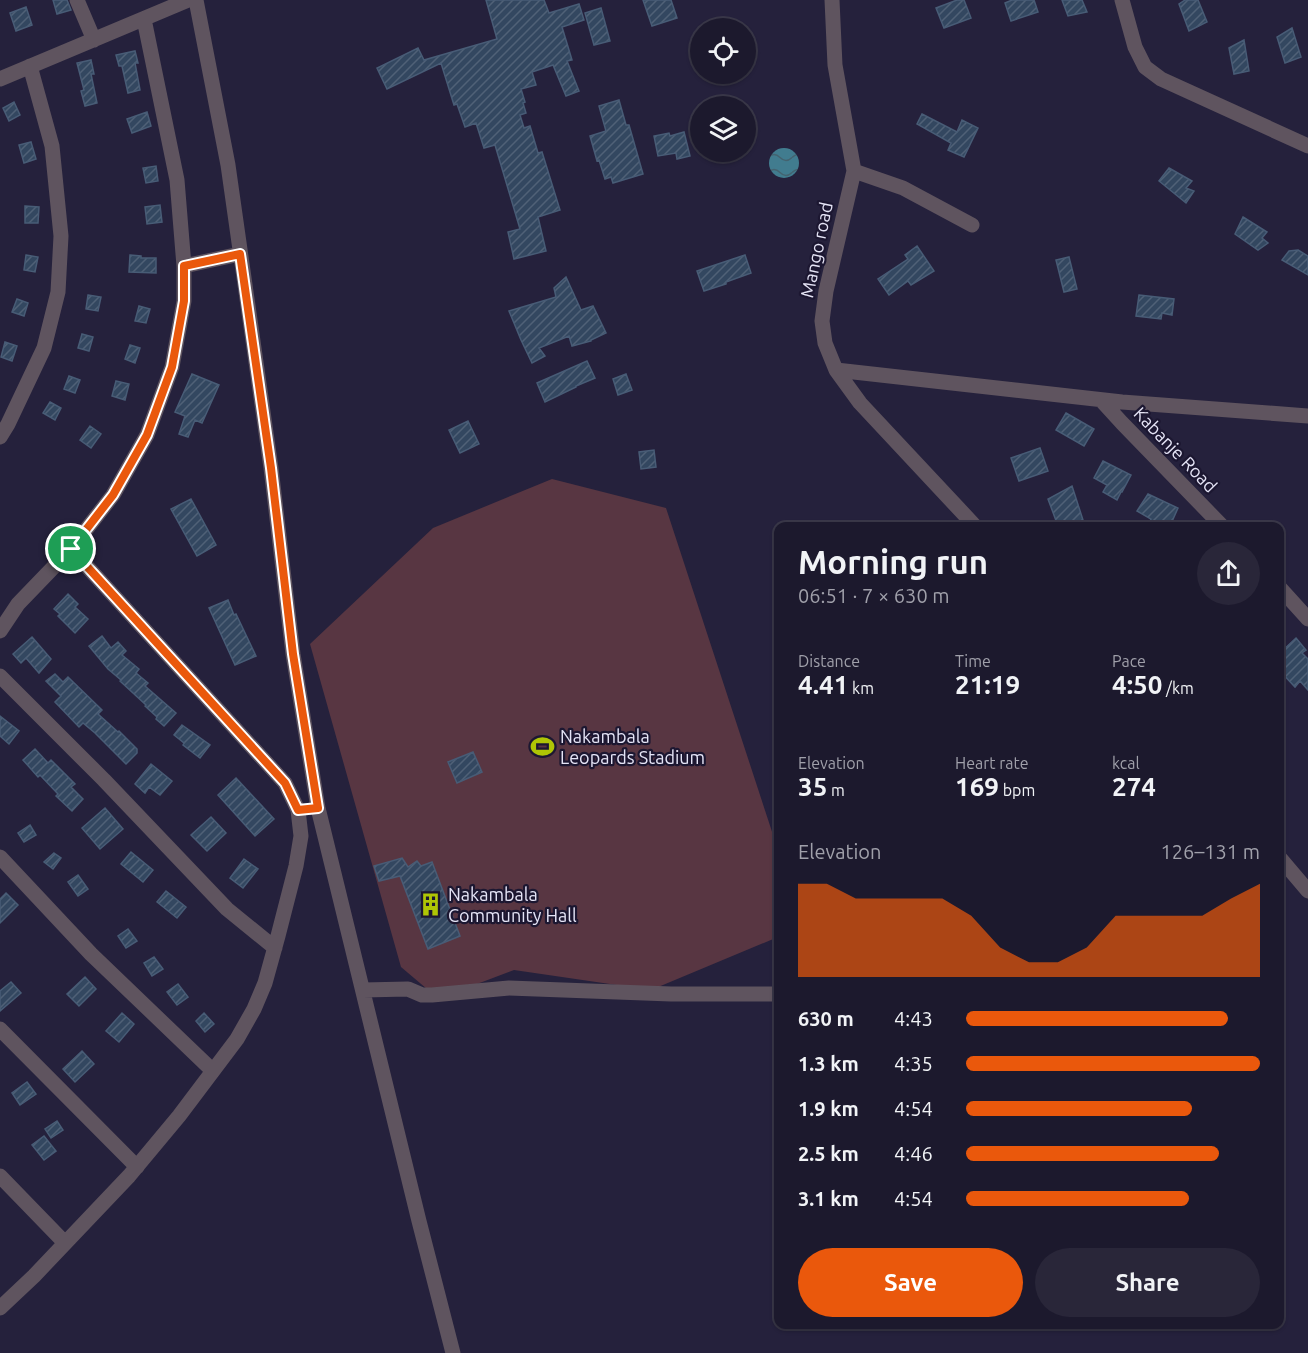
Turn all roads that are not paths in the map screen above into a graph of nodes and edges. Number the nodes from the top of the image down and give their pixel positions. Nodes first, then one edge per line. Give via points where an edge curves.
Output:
1 (77, 0) edge
2 (188, 0) edge
3 (832, 0) edge
4 (1122, 0) edge
5 (144, 19) junction
6 (94, 40) junction
7 (30, 66) junction
8 (2, 73) edge
9 (1308, 146) edge
10 (854, 171) junction
11 (972, 225) dead end
12 (240, 254) junction
13 (184, 266) junction
14 (836, 370) junction
15 (1101, 400) junction
16 (1308, 416) edge
17 (0, 437) edge
18 (971, 522) edge
19 (1218, 522) edge
20 (71, 549) junction
21 (1284, 592) edge
22 (1308, 619) edge
23 (1, 626) edge
24 (0, 676) edge
25 (318, 808) junction
26 (298, 810) junction
27 (0, 857) edge
28 (1284, 863) edge
29 (1308, 891) edge
30 (274, 948) junction
31 (363, 990) junction
32 (774, 994) edge
33 (0, 1029) edge
34 (213, 1071) junction
35 (137, 1167) junction
36 (0, 1176) edge
37 (65, 1243) junction
38 (0, 1308) edge
39 (453, 1353) edge

1 - 6 street
2 - 5 street
2 - 12 street via 228,165
3 - 10 street, Mango road via 835,65
4 - 9 street via 1145,67 1161,79
5 - 6 street
5 - 13 street via 177,180
6 - 7 street
7 - 8 street
7 - 17 street via 52,146 61,236 58,292 44,348
10 - 11 street via 903,188
10 - 14 street, Mango road via 822,321 825,343
12 - 13 street
12 - 25 street via 293,654
13 - 20 street via 184,301 172,367 147,435 113,495
14 - 15 street
14 - 18 street, Mango road via 860,403
15 - 16 street
15 - 19 street, Kabanje Road
20 - 23 street
20 - 26 street via 285,783
21 - 22 street
24 - 30 street via 227,909
25 - 26 street
25 - 31 street
26 - 30 street via 301,836 296,866
27 - 34 street via 91,954
28 - 29 street
30 - 34 street via 254,1009
31 - 32 street via 408,989 422,995 509,988
31 - 39 street
33 - 35 street
34 - 35 street
35 - 37 street
36 - 37 street
37 - 38 street

